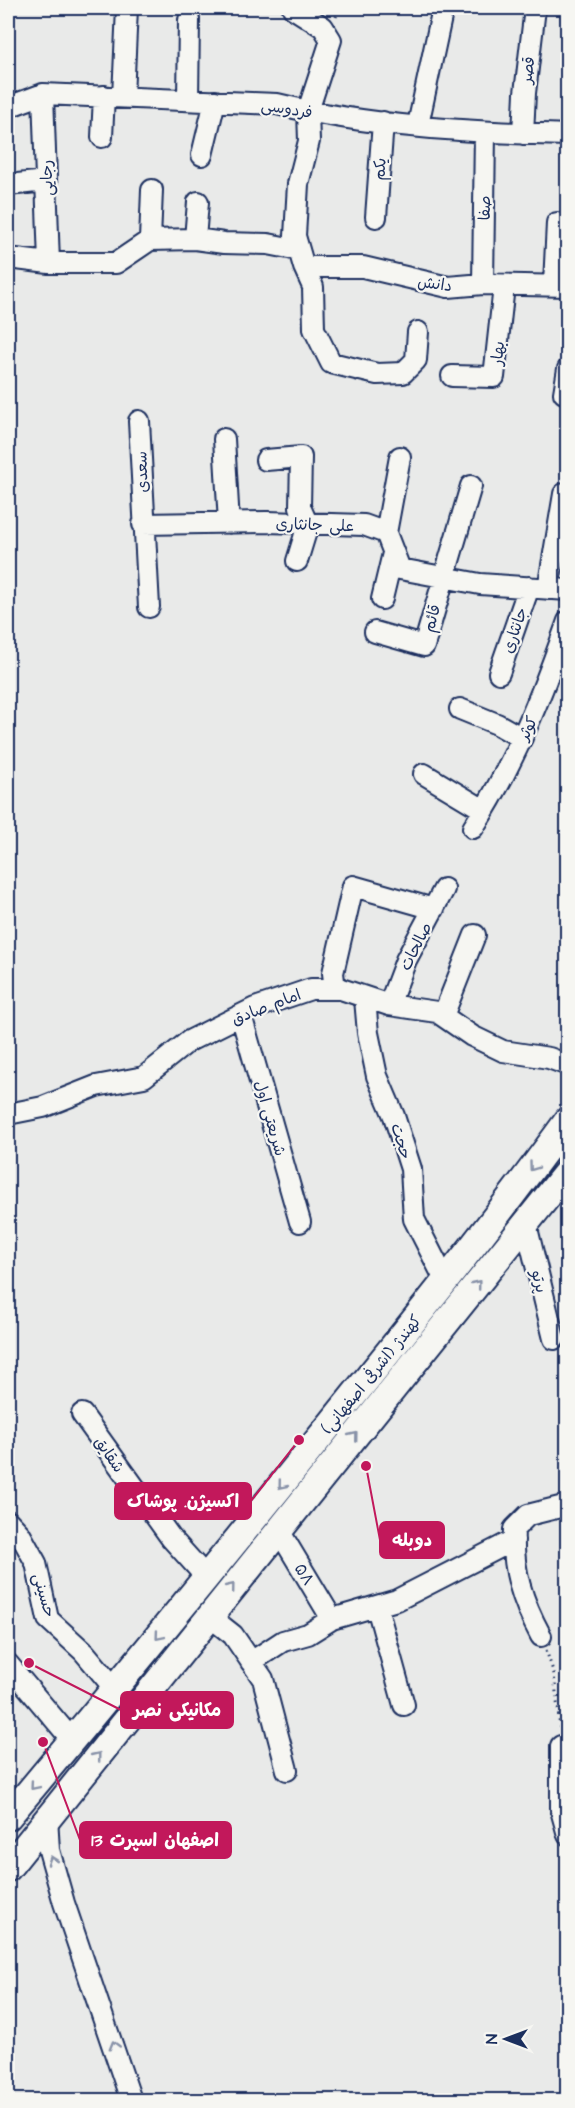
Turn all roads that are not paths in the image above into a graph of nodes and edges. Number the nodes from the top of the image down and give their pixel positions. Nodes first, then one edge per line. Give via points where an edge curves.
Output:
1 (127, 8) edge
2 (293, 8) edge
3 (443, 8) edge
4 (535, 8) edge
5 (189, 20) dead end
6 (43, 94) junction
7 (114, 97) junction
8 (188, 100) junction
9 (215, 101) junction
10 (8, 106) edge
11 (309, 111) junction
12 (383, 122) junction
13 (418, 125) junction
14 (485, 132) junction
15 (523, 134) junction
16 (567, 135) edge
17 (102, 137) dead end
18 (202, 155) dead end
19 (46, 181) junction
20 (8, 185) edge
21 (152, 190) dead end
22 (198, 202) dead end
23 (376, 217) dead end
24 (558, 223) dead end
25 (195, 239) junction
26 (150, 240) junction
27 (8, 258) edge
28 (302, 258) junction
29 (49, 262) junction
30 (483, 284) junction
31 (561, 285) edge
32 (504, 286) junction
33 (418, 332) dead end
34 (567, 369) edge
35 (452, 376) dead end
36 (564, 393) dead end
37 (139, 421) dead end
38 (224, 439) dead end
39 (400, 457) dead end
40 (266, 460) dead end
41 (471, 486) dead end
42 (564, 494) dead end
43 (229, 523) junction
44 (143, 524) junction
45 (308, 525) junction
46 (386, 532) junction
47 (393, 553) junction
48 (297, 561) dead end
49 (442, 577) junction
50 (538, 588) junction
51 (567, 590) edge
52 (382, 600) dead end
53 (148, 608) dead end
54 (567, 621) edge
55 (375, 632) dead end
56 (499, 673) dead end
57 (460, 709) dead end
58 (522, 738) junction
59 (424, 774) dead end
60 (484, 810) junction
61 (473, 828) dead end
62 (444, 889) dead end
63 (434, 909) junction
64 (475, 935) dead end
65 (335, 989) junction
66 (365, 999) junction
67 (389, 1005) junction
68 (241, 1015) junction
69 (443, 1016) junction
70 (567, 1065) edge
71 (8, 1114) edge
72 (567, 1120) edge
73 (567, 1171) edge
74 (300, 1222) dead end
75 (526, 1224) junction
76 (446, 1280) junction
77 (554, 1339) dead end
78 (82, 1414) dead end
79 (306, 1454) junction
80 (325, 1471) junction
81 (567, 1505) edge
82 (8, 1521) edge
83 (278, 1529) junction
84 (514, 1540) junction
85 (207, 1578) junction
86 (377, 1607) junction
87 (209, 1616) junction
88 (332, 1619) junction
89 (541, 1636) road end
90 (251, 1662) junction
91 (8, 1664) edge
92 (115, 1689) junction
93 (404, 1706) dead end
94 (72, 1740) junction
95 (561, 1746) road end
96 (287, 1770) dead end
97 (9, 1810) edge
98 (47, 1818) junction
99 (567, 1836) edge
100 (8, 1868) edge
101 (131, 2100) edge

1 - 7 street
2 - 11 street via 323,27 331,40
3 - 13 street
4 - 15 street, قصر
5 - 8 street
6 - 7 street, فردوسی
6 - 10 street, فردوسی
6 - 19 street, رجایی
7 - 8 street, فردوسی
7 - 17 street
8 - 9 street, فردوسی
9 - 11 street, فردوسی via 277,104
9 - 18 street
11 - 12 street, فردوسی
11 - 28 street via 309,141 298,183 295,236
12 - 13 street, فردوسی
12 - 23 street, یکم
13 - 14 street, فردوسی
14 - 15 street, فردوسی
14 - 30 street, صفا
15 - 16 street, فردوسی
19 - 20 street
19 - 29 street, رجایی
21 - 26 street
22 - 25 street
24 - 31 street
25 - 26 street, دانش
25 - 28 street, دانش via 268,244
26 - 29 street via 116,262
27 - 29 street
28 - 30 street, دانش via 363,267 448,287
28 - 33 street via 314,287 314,329 332,363 377,374 403,373 416,360
30 - 32 street, دانش
31 - 32 street, دانش
32 - 35 street, بهار via 494,377
34 - 36 street
37 - 44 street, سعدی
38 - 43 street
39 - 46 street
40 - 45 street via 301,457 300,507
41 - 49 street
42 - 50 street, جانثاری
43 - 44 street, علی جانثاری
43 - 45 street, علی جانثاری
44 - 53 street, سعدی
45 - 46 street, علی جانثاری via 364,525
45 - 48 street
46 - 47 street
47 - 49 street via 400,569
47 - 52 street
49 - 50 street
49 - 55 street, قائم via 424,646
50 - 51 street
50 - 56 street, جانثاری
54 - 58 street, کوثر
57 - 58 street
58 - 60 street, کوثر
59 - 60 street
60 - 61 street, کوثر
62 - 63 street, صالحات
63 - 65 street via 353,886 333,973
63 - 67 street, صالحات via 406,960
64 - 69 street
65 - 66 street, امام صادق
65 - 68 street, امام صادق via 311,989
66 - 67 street, امام صادق
66 - 76 street, حجت via 377,1076 411,1168 414,1219
67 - 69 street, امام صادق
68 - 71 street, امام صادق via 189,1041 144,1077 96,1086 43,1107
68 - 74 street, شریعتی اول
69 - 70 street, امام صادق via 503,1051
72 -> 76 main road, کهندژ (اشرفی اصفهانی)
73 - 75 main road, کهندژ (اشرفی اصفهانی)
75 - 77 street, پرتو
80 -> 75 main road, کهندژ (اشرفی اصفهانی)
76 - 79 main road, کهندژ (اشرفی اصفهانی)
78 - 85 street, شقایق via 171,1538
79 - 80 main road
79 -> 85 main road, کهندژ (اشرفی اصفهانی)
80 - 83 main road, کهندژ (اشرفی اصفهانی)
81 - 84 street via 528,1515 514,1529
82 - 92 street, حسینی via 36,1563 48,1620 84,1652
87 -> 83 main road, کهندژ (اشرفی اصفهانی)
83 - 88 street, ۵۸
84 - 86 street
84 - 89 street via 519,1587
85 -> 92 main road, کهندژ (اشرفی اصفهانی)
86 - 88 street
86 - 93 street
87 - 90 street via 233,1635
98 -> 87 main road, کهندژ (اشرفی اصفهانی)
88 - 90 street via 308,1634 282,1641
90 - 96 street via 264,1679
91 - 94 street
92 - 94 main road, کهندژ (اشرفی اصفهانی)
94 -> 97 main road, کهندژ (اشرفی اصفهانی)
95 - 99 street via 561,1810
98 - 100 main road, کهندژ (اشرفی اصفهانی)
101 -> 98 street via 64,1903 49,1850

